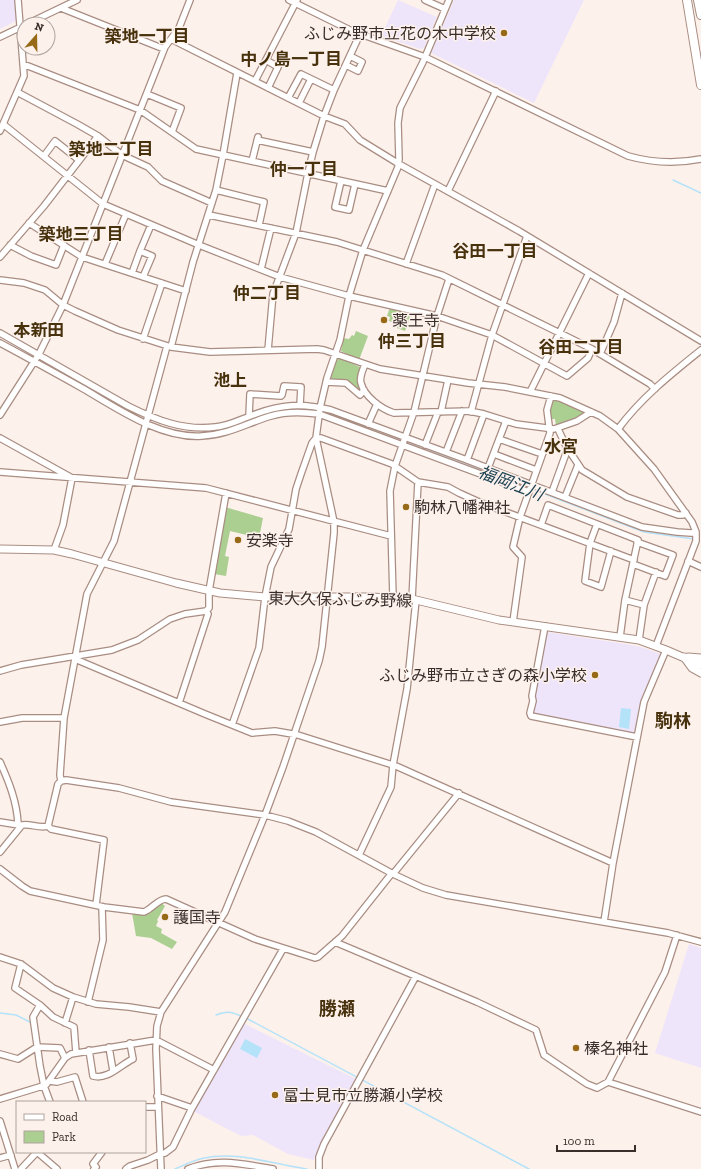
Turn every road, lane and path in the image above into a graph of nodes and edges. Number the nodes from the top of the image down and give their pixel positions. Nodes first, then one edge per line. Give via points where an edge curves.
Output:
1 (18, 0) edge
2 (77, 0) edge
3 (190, 0) edge
4 (289, 0) edge
5 (425, 0) edge
6 (449, 0) edge
7 (687, 0) edge
8 (692, 0) edge
9 (698, 0) edge
10 (296, 2) edge
11 (61, 8) junction
12 (445, 9) junction
13 (701, 15) edge
14 (22, 16) edge
15 (44, 16) edge
16 (16, 29) edge
17 (360, 34) junction
18 (0, 37) edge
19 (171, 39) junction
20 (164, 49) junction
21 (701, 55) edge
22 (24, 56) edge
23 (350, 56) junction
24 (425, 57) junction
25 (266, 60) junction
26 (24, 64) junction
27 (346, 65) junction
28 (237, 73) junction
29 (311, 78) junction
30 (255, 82) junction
31 (701, 85) edge
32 (268, 88) junction
33 (334, 90) junction
34 (496, 91) junction
35 (17, 92) junction
36 (147, 94) junction
37 (288, 98) junction
38 (299, 103) junction
39 (140, 110) junction
40 (324, 116) junction
41 (2, 122) edge
42 (0, 132) edge
43 (172, 132) junction
44 (98, 136) junction
45 (313, 152) junction
46 (122, 155) junction
47 (223, 155) junction
48 (44, 156) junction
49 (701, 159) edge
50 (79, 160) junction
51 (252, 161) junction
52 (399, 164) junction
53 (308, 173) junction
54 (68, 175) junction
55 (341, 181) junction
56 (355, 184) junction
57 (435, 184) junction
58 (216, 190) junction
59 (388, 191) junction
60 (448, 191) junction
61 (212, 203) junction
62 (103, 204) junction
63 (126, 214) junction
64 (209, 215) junction
65 (30, 223) junction
66 (151, 225) junction
67 (259, 225) junction
68 (271, 228) junction
69 (296, 233) junction
70 (527, 236) junction
71 (10, 245) junction
72 (64, 245) junction
73 (198, 245) junction
74 (363, 250) junction
75 (140, 251) junction
76 (0, 257) edge
77 (82, 257) junction
78 (105, 264) junction
79 (406, 264) junction
80 (261, 269) junction
81 (132, 273) junction
82 (589, 273) junction
83 (143, 276) junction
84 (280, 277) junction
85 (449, 278) junction
86 (0, 280) edge
87 (162, 283) junction
88 (186, 291) junction
89 (622, 293) junction
90 (349, 296) junction
91 (63, 305) junction
92 (503, 305) junction
93 (436, 316) junction
94 (0, 333) edge
95 (559, 333) junction
96 (492, 335) junction
97 (143, 339) junction
98 (701, 341) edge
99 (0, 343) edge
100 (169, 346) junction
101 (592, 349) junction
102 (268, 350) junction
103 (701, 350) edge
104 (336, 353) junction
105 (600, 354) junction
106 (38, 355) junction
107 (34, 362) junction
108 (365, 364) junction
109 (544, 364) junction
110 (423, 376) junction
111 (448, 380) junction
112 (326, 382) junction
113 (479, 384) junction
114 (654, 389) junction
115 (364, 390) junction
116 (530, 392) junction
117 (551, 396) junction
118 (377, 404) junction
119 (300, 405) junction
120 (320, 408) junction
121 (462, 410) junction
122 (414, 412) junction
123 (440, 412) junction
124 (471, 412) junction
125 (591, 412) junction
126 (319, 414) junction
127 (484, 414) junction
128 (0, 415) edge
129 (148, 416) junction
130 (249, 416) junction
131 (506, 421) junction
132 (146, 423) junction
133 (368, 424) junction
134 (550, 429) junction
135 (558, 429) junction
136 (618, 429) junction
137 (406, 437) junction
138 (0, 438) edge
139 (316, 438) junction
140 (499, 439) junction
141 (403, 444) junction
142 (426, 445) junction
143 (568, 448) junction
144 (446, 452) junction
145 (494, 454) junction
146 (542, 454) junction
147 (467, 460) junction
148 (578, 464) junction
149 (395, 466) junction
150 (488, 468) junction
151 (536, 470) junction
152 (0, 472) edge
153 (72, 478) junction
154 (131, 482) junction
155 (418, 482) junction
156 (530, 488) junction
157 (552, 492) junction
158 (226, 493) junction
159 (565, 497) junction
160 (292, 511) junction
161 (686, 513) junction
162 (520, 517) junction
163 (334, 522) junction
164 (597, 524) junction
165 (540, 525) junction
166 (391, 536) junction
167 (696, 537) junction
168 (637, 542) junction
169 (590, 543) junction
170 (0, 549) edge
171 (54, 550) junction
172 (611, 551) junction
173 (688, 561) junction
174 (103, 562) junction
175 (633, 562) junction
176 (701, 566) edge
177 (656, 572) junction
178 (209, 591) junction
179 (265, 597) junction
180 (327, 597) junction
181 (393, 597) junction
182 (414, 599) junction
183 (625, 600) junction
184 (644, 605) junction
185 (206, 611) junction
186 (513, 622) junction
187 (545, 626) junction
188 (620, 637) junction
189 (639, 640) junction
190 (656, 646) junction
191 (666, 650) junction
192 (684, 657) junction
193 (76, 658) junction
194 (701, 658) edge
195 (701, 665) edge
196 (0, 671) edge
197 (701, 673) edge
198 (179, 703) junction
199 (64, 718) junction
200 (0, 722) edge
201 (232, 725) junction
202 (294, 735) junction
203 (637, 737) junction
204 (0, 762) edge
205 (393, 765) junction
206 (61, 781) junction
207 (459, 793) junction
208 (265, 815) junction
209 (0, 822) edge
210 (20, 825) junction
211 (48, 826) junction
212 (0, 852) edge
213 (359, 855) junction
214 (613, 863) junction
215 (0, 869) edge
216 (392, 874) junction
217 (99, 906) junction
218 (604, 922) junction
219 (219, 923) junction
220 (677, 935) junction
221 (335, 942) junction
222 (701, 942) edge
223 (282, 949) junction
224 (0, 957) edge
225 (21, 964) junction
226 (416, 976) junction
227 (73, 997) junction
228 (88, 1002) junction
229 (40, 1005) junction
230 (161, 1012) junction
231 (65, 1023) junction
232 (156, 1040) junction
233 (130, 1043) junction
234 (37, 1047) junction
235 (109, 1047) junction
236 (89, 1050) junction
237 (76, 1053) junction
238 (0, 1054) edge
239 (65, 1058) junction
240 (214, 1070) junction
241 (113, 1071) junction
242 (49, 1081) junction
243 (608, 1082) junction
244 (44, 1086) junction
245 (157, 1096) junction
246 (0, 1099) edge
247 (50, 1101) edge
248 (83, 1101) edge
249 (146, 1107) edge
250 (157, 1107) junction
251 (192, 1108) junction
252 (701, 1112) edge
253 (0, 1121) edge
254 (36, 1153) edge
255 (38, 1153) edge
256 (101, 1153) edge
257 (160, 1154) junction
258 (11, 1155) junction
259 (0, 1158) edge
260 (15, 1169) edge
261 (21, 1169) edge
262 (56, 1169) edge
263 (94, 1169) edge
264 (126, 1169) edge
265 (161, 1169) edge
266 (188, 1169) edge
267 (273, 1169) edge
268 (319, 1169) edge

1 - 14 street
2 - 11 street
3 - 19 street
4 - 10 street
5 - 12 street
6 - 12 street
7 - 31 highway
8 - 21 highway
9 - 13 highway
10 - 17 street
10 - 25 street
11 - 15 street
11 - 20 street
12 - 24 street
16 - 18 street
17 - 23 street
17 - 24 street
19 - 20 street
19 - 28 street
20 - 36 street
22 - 26 street
23 - 27 street
23 - 27 street via 362,62 358,71
24 - 34 street
24 - 52 street via 398,116
25 - 30 street
25 - 32 street via 278,67
26 - 35 street via 24,76
26 - 39 street
27 - 33 street
28 - 30 street
28 - 47 street
29 - 33 street
29 - 37 street via 301,74
29 - 38 street
30 - 32 street
32 - 37 street
33 - 40 street
34 - 49 street via 628,156 661,163
34 - 60 street
35 - 41 street
35 - 44 street
36 - 39 street
36 - 43 street via 181,108
37 - 38 street
38 - 40 street
39 - 43 street
39 - 46 street
40 - 45 street
40 - 52 street via 345,124 360,140
41 - 42 street
41 - 48 street
43 - 47 street via 196,149
44 - 46 street
44 - 50 street
45 - 51 street via 258,138
45 - 53 street
46 - 61 street via 148,167 162,181
46 - 62 street
47 - 51 street
47 - 58 street
48 - 50 street via 55,141
48 - 54 street
50 - 54 street
51 - 53 street
52 - 57 street
52 - 59 street
53 - 55 street
53 - 69 street
54 - 62 street
54 - 65 street
55 - 56 street
55 - 56 street via 335,206 349,210
56 - 59 street
57 - 60 street
57 - 79 street
58 - 61 street
58 - 67 street via 264,202
59 - 74 street
60 - 70 street
61 - 64 street
62 - 63 street
62 - 77 street
63 - 66 street
63 - 78 street
64 - 67 street
64 - 73 street
65 - 71 street
65 - 72 street
66 - 73 street
66 - 75 street
67 - 68 street
68 - 69 street
68 - 80 street
69 - 74 street
69 - 84 street
70 - 82 street
70 - 92 street
71 - 72 street via 56,265
71 - 76 street
72 - 77 street
73 - 80 street
73 - 88 street
74 - 79 street
74 - 90 street
75 - 81 street
75 - 83 street via 152,256
77 - 78 street
77 - 91 street
78 - 81 street
79 - 85 street
80 - 84 street
81 - 83 street
82 - 89 street
82 - 95 street
83 - 87 street
84 - 90 street
84 - 102 street via 274,294
85 - 92 street
85 - 93 street
86 - 91 street via 24,283 45,290
87 - 88 street
87 - 97 street
88 - 100 street
89 - 98 street
89 - 105 street via 614,322
90 - 93 street
90 - 104 street
91 - 97 street
91 - 106 street
92 - 95 street
92 - 96 street
93 - 96 street
93 - 110 street
94 - 106 street
95 - 101 street
95 - 109 street
96 - 109 street
96 - 113 street
97 - 100 street
99 - 107 street
100 - 102 street via 210,352
100 - 129 street
101 - 105 street
101 - 109 street via 588,358 567,376
102 - 104 street via 317,349
103 - 114 street
104 - 108 street
104 - 112 street
105 - 114 street via 650,384
106 - 107 street
106 - 129 street
107 - 128 street
107 - 132 street
108 - 110 street
108 - 115 street via 360,378
109 - 116 street
110 - 111 street
110 - 122 street
111 - 113 street
111 - 123 street
112 - 115 street via 346,383 360,394
112 - 120 street
113 - 116 street
113 - 124 street
114 - 136 street via 633,409
115 - 118 street
116 - 117 street
117 - 125 street
117 - 134 street via 547,410
118 - 122 street via 394,413
118 - 133 street
119 - 120 street
119 - 130 street via 271,408
119 - 130 street via 301,387 284,386 281,396 250,394
120 - 126 street
120 - 133 street
121 - 123 street
121 - 124 street
121 - 144 street
122 - 123 street
122 - 137 street
123 - 142 street
124 - 127 street
125 - 135 street
125 - 136 street
126 - 132 street via 283,413 225,433 201,436 173,433
126 - 139 street
126 - 141 street
127 - 131 street
127 - 147 street
129 - 130 street via 179,426 199,428 226,425
129 - 132 street
131 - 134 street
131 - 140 street
132 - 154 street
133 - 137 street
134 - 135 street
134 - 146 street
135 - 143 street
136 - 161 street via 654,469
137 - 141 street
137 - 142 street
138 - 153 street
139 - 149 street
139 - 160 street via 300,474
139 - 163 street
140 - 145 street
140 - 146 street
141 - 149 street
141 - 156 street
142 - 144 street
143 - 148 street
143 - 157 street
144 - 147 street
145 - 150 street
145 - 151 street
146 - 151 street
147 - 150 street
148 - 159 street
148 - 161 street via 594,479 627,497 678,515
149 - 155 street
149 - 166 street via 390,491
150 - 156 street
151 - 156 street
152 - 153 street
153 - 154 street
153 - 171 street via 64,525
154 - 158 street via 190,485
154 - 174 street via 114,541
155 - 162 street via 448,487
155 - 182 street
156 - 157 street
156 - 162 street
157 - 159 street
158 - 160 street
158 - 178 street
159 - 167 street via 642,527 691,533
160 - 163 street
160 - 179 street via 289,529 271,567
161 - 167 street via 692,522
162 - 165 street
162 - 186 street via 513,547 522,556
163 - 166 street
163 - 180 street
164 - 165 street via 548,505
164 - 168 street via 638,540
164 - 169 street
165 - 169 street
166 - 181 street
167 - 173 street
168 - 175 street
168 - 177 street via 673,555 665,576
169 - 172 street
169 - 172 street via 585,581 601,586
170 - 171 main road, 東大久保ふじみ野線
171 - 174 main road, 東大久保ふじみ野線
172 - 175 street
173 - 176 street
173 - 190 street
174 - 178 main road, 東大久保ふじみ野線
174 - 193 street via 87,594
175 - 177 street
175 - 183 street
177 - 184 street
178 - 179 main road, 東大久保ふじみ野線
178 - 185 street via 209,608
179 - 180 main road, 東大久保ふじみ野線
179 - 201 street via 259,648
180 - 181 main road, 東大久保ふじみ野線
180 - 202 street via 319,661
181 - 182 main road, 東大久保ふじみ野線
182 - 186 main road, 東大久保ふじみ野線
182 - 205 street via 407,690
183 - 184 street
183 - 188 street
184 - 189 street
185 - 193 street via 170,619 124,646
185 - 198 street via 208,614
186 - 187 main road, 東大久保ふじみ野線
187 - 188 main road, 東大久保ふじみ野線
187 - 203 street via 532,696 532,716
188 - 189 main road, 東大久保ふじみ野線
189 - 190 main road, 東大久保ふじみ野線
190 - 191 main road, 東大久保ふじみ野線
191 - 192 main road, 東大久保ふじみ野線
191 - 203 street via 644,702
192 - 194 main road
192 - 195 main road, 東大久保ふじみ野線
192 - 197 main road via 692,668
193 - 196 street via 21,665
193 - 198 street
193 - 199 street
198 - 201 street
199 - 200 street via 22,718
199 - 206 street
201 - 202 street via 252,732
202 - 205 street
202 - 208 street
203 - 214 street
204 - 210 street via 12,792
205 - 207 street
205 - 213 street via 391,787
206 - 208 street via 119,788 186,805
206 - 211 street via 58,784
207 - 214 street
207 - 216 street
208 - 213 street via 306,828
208 - 219 street
209 - 210 street
210 - 211 street
210 - 212 street
211 - 217 street via 51,829 104,840
213 - 216 street
214 - 218 street
215 - 217 street via 30,891
216 - 218 street via 422,888 446,895
216 - 221 street
217 - 219 street via 144,912 166,899
217 - 228 street via 103,940
218 - 220 street
219 - 223 street
219 - 230 street
220 - 222 street
220 - 243 street via 665,972
221 - 223 street via 314,958
221 - 226 street
223 - 240 street
224 - 225 street
225 - 227 street via 54,988
225 - 229 street via 15,988
226 - 243 street via 536,1030 544,1055 587,1084 597,1088
226 - 268 street via 324,1144 319,1157
227 - 228 street
227 - 231 street
228 - 230 street
229 - 231 street via 53,1017
229 - 234 street via 33,1017
230 - 232 street
231 - 237 street via 74,1027
232 - 233 street
232 - 240 street
232 - 245 street
233 - 235 street
233 - 241 street via 133,1059
234 - 238 street via 18,1060
234 - 239 street via 60,1048
234 - 244 street
235 - 236 street
235 - 241 street
236 - 237 street
236 - 241 street via 94,1077
237 - 239 street
239 - 242 street
240 - 251 street
242 - 244 street
242 - 248 street via 57,1082 75,1077
243 - 252 street
244 - 246 street
244 - 247 street
245 - 250 street
245 - 251 street
249 - 250 street
250 - 257 street
251 - 257 street via 172,1147
253 - 258 street
254 - 261 street
255 - 262 street
256 - 263 street via 93,1164 96,1167
257 - 264 street
257 - 265 street
258 - 259 street
258 - 260 street
266 - 267 street via 224,1162

